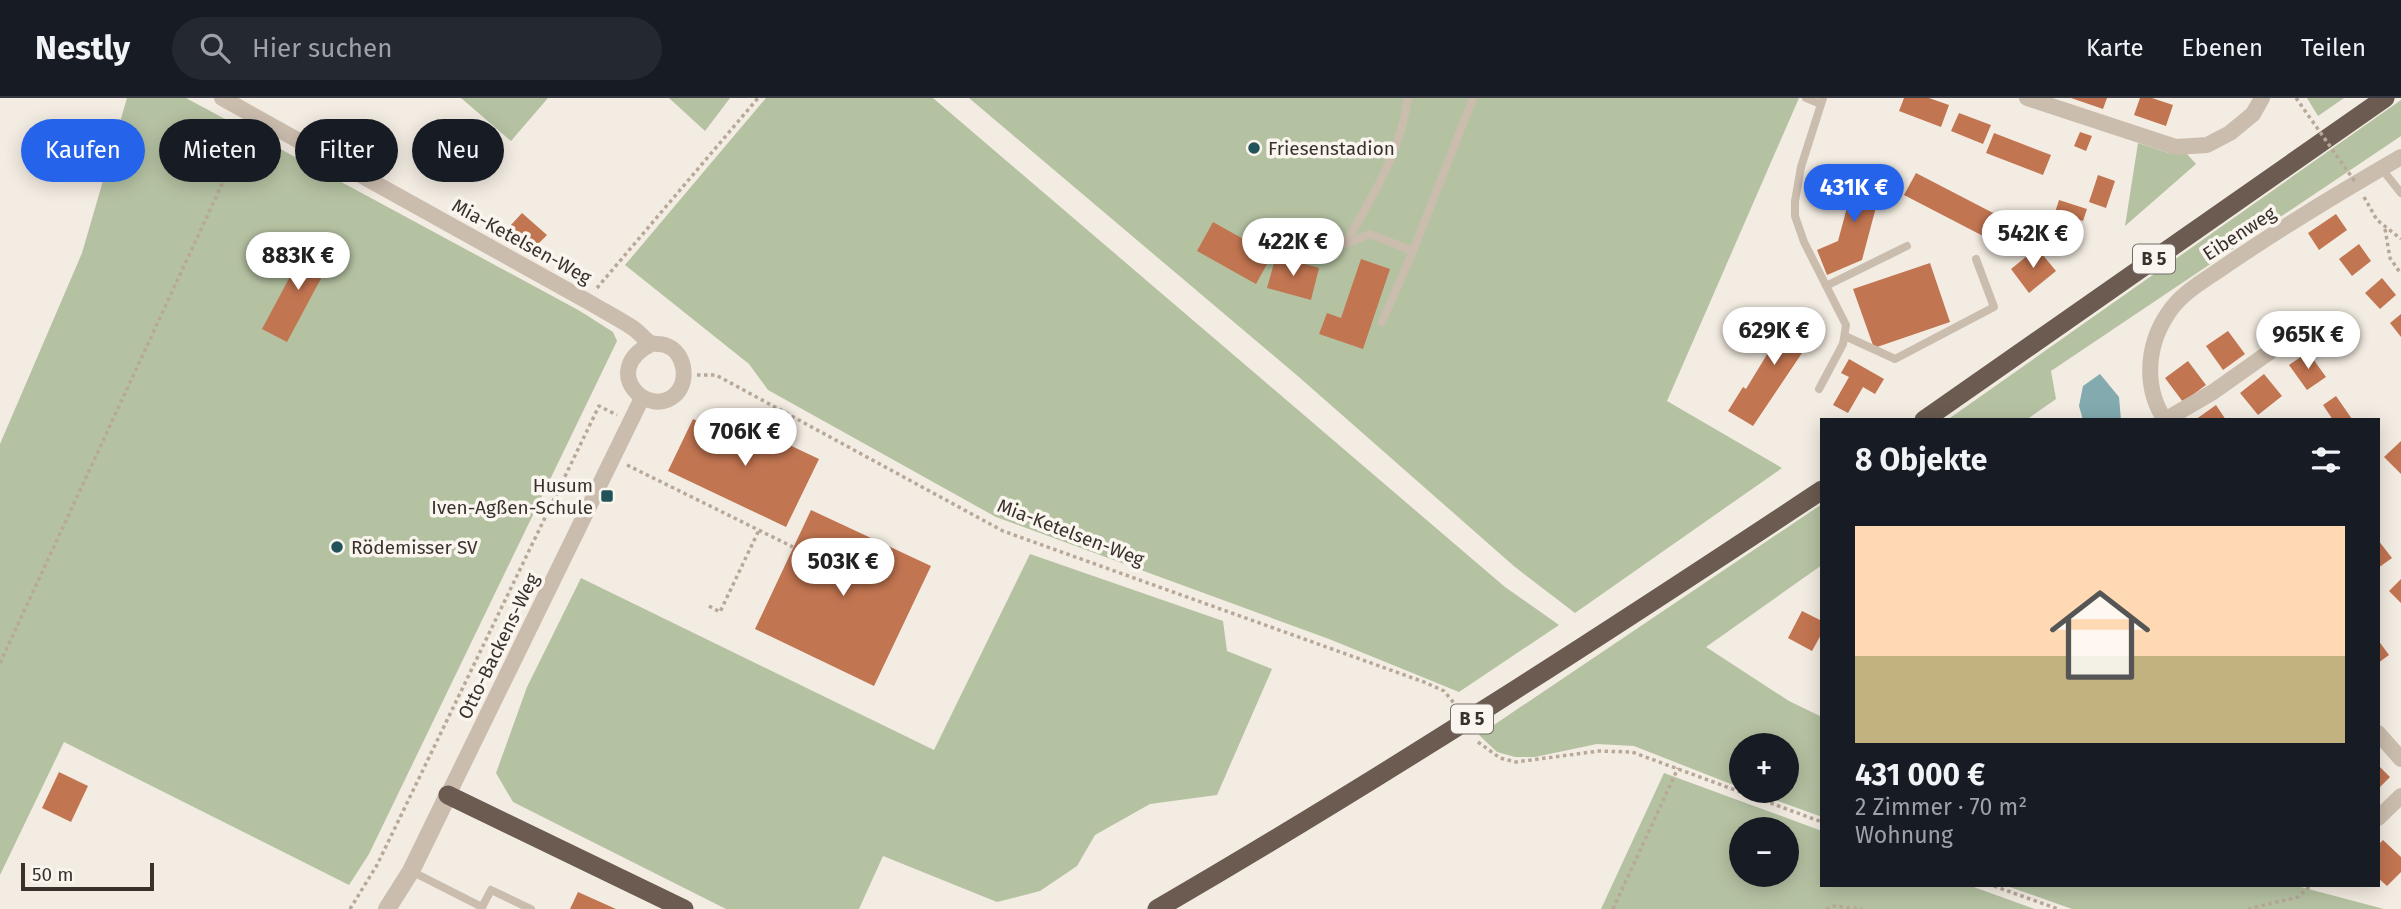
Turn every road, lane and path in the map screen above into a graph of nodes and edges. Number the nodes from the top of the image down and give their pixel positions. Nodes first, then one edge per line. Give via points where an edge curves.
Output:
1 (222, 98) edge
2 (758, 98) edge
3 (1408, 98) edge
4 (1473, 98) edge
5 (1806, 98) edge
6 (2027, 98) edge
7 (2262, 98) edge
8 (2296, 98) edge
9 (2385, 98) edge
10 (1822, 101) edge
11 (254, 116) junction
12 (2401, 157) edge
13 (2381, 168) junction
14 (2356, 183) junction
15 (2401, 193) edge
16 (2385, 229) junction
17 (2401, 239) edge
18 (1345, 244) junction
19 (1907, 246) dead end
20 (1413, 251) junction
21 (1311, 253) dead end
22 (1976, 260) dead end
23 (2401, 274) edge
24 (1826, 286) junction
25 (587, 301) junction
26 (1382, 322) dead end
27 (1844, 336) junction
28 (651, 344) junction
29 (2271, 351) dead end
30 (691, 379) junction
31 (1819, 389) dead end
32 (642, 398) junction
33 (1927, 418) edge
34 (2164, 418) edge
35 (2168, 418) edge
36 (631, 421) junction
37 (613, 458) junction
38 (1820, 491) edge
39 (759, 530) junction
40 (793, 547) dead end
41 (709, 606) dead end
42 (0, 663) edge
43 (1454, 703) dead end
44 (2380, 735) edge
45 (1478, 742) dead end
46 (2401, 759) edge
47 (1678, 768) junction
48 (448, 795) junction
49 (2401, 796) edge
50 (2380, 816) edge
51 (1820, 821) edge
52 (411, 871) junction
53 (1997, 887) edge
54 (2309, 887) edge
55 (482, 908) edge
56 (350, 909) edge
57 (387, 909) edge
58 (531, 909) edge
59 (684, 909) edge
60 (1157, 909) edge
61 (1613, 909) edge
62 (1826, 909) edge
63 (1862, 909) edge
64 (2058, 909) edge
65 (2248, 909) edge

1 - 11 street, Mia-Ketelsen-Weg
2 - 25 path
3 - 18 lane via 1403,132 1386,172
4 - 20 lane
5 - 10 lane
6 - 7 street via 2176,147 2207,145 2230,133 2253,114
8 - 14 path, bridge
9 - 33 highway, B 5
10 - 24 lane via 1801,167 1795,216
11 - 25 street, Mia-Ketelsen-Weg
11 - 42 path
12 - 13 street, Eibenweg
13 - 14 street, Eibenweg
13 - 15 lane
14 - 16 path
14 - 34 street, Eibenweg via 2185,294 2167,315 2149,369 2154,403
16 - 17 path
16 - 23 path via 2390,258
18 - 20 lane via 1370,234
18 - 21 lane
19 - 24 lane
20 - 26 lane
22 - 27 lane via 1994,307 1895,359
24 - 27 lane via 1846,325
25 - 28 street, Mia-Ketelsen-Weg
27 - 31 lane
28 - 30 street, Mia-Ketelsen-Weg via 666,345 680,357
28 - 32 street via 635,352 627,366 630,386
29 - 35 street
30 - 32 street via 660,401
30 - 43 path, Mia-Ketelsen-Weg via 716,375 1003,531 1424,682 1444,691
32 - 36 street, Otto-Backens-Weg
36 - 37 street, Otto-Backens-Weg
36 - 56 path via 599,406 377,865
37 - 39 path
37 - 48 street, Otto-Backens-Weg
38 - 60 highway, B 5 via 1556,667
39 - 40 path
39 - 41 path via 720,612
44 - 46 street
45 - 47 path via 1500,758 1516,762 1599,751 1632,752
47 - 51 path
47 - 61 path
48 - 52 street, Otto-Backens-Weg
48 - 59 highway
49 - 50 street
52 - 55 lane
52 - 57 street, Otto-Backens-Weg
53 - 64 path
54 - 65 path via 2298,897
55 - 58 lane via 491,890
62 - 63 path

